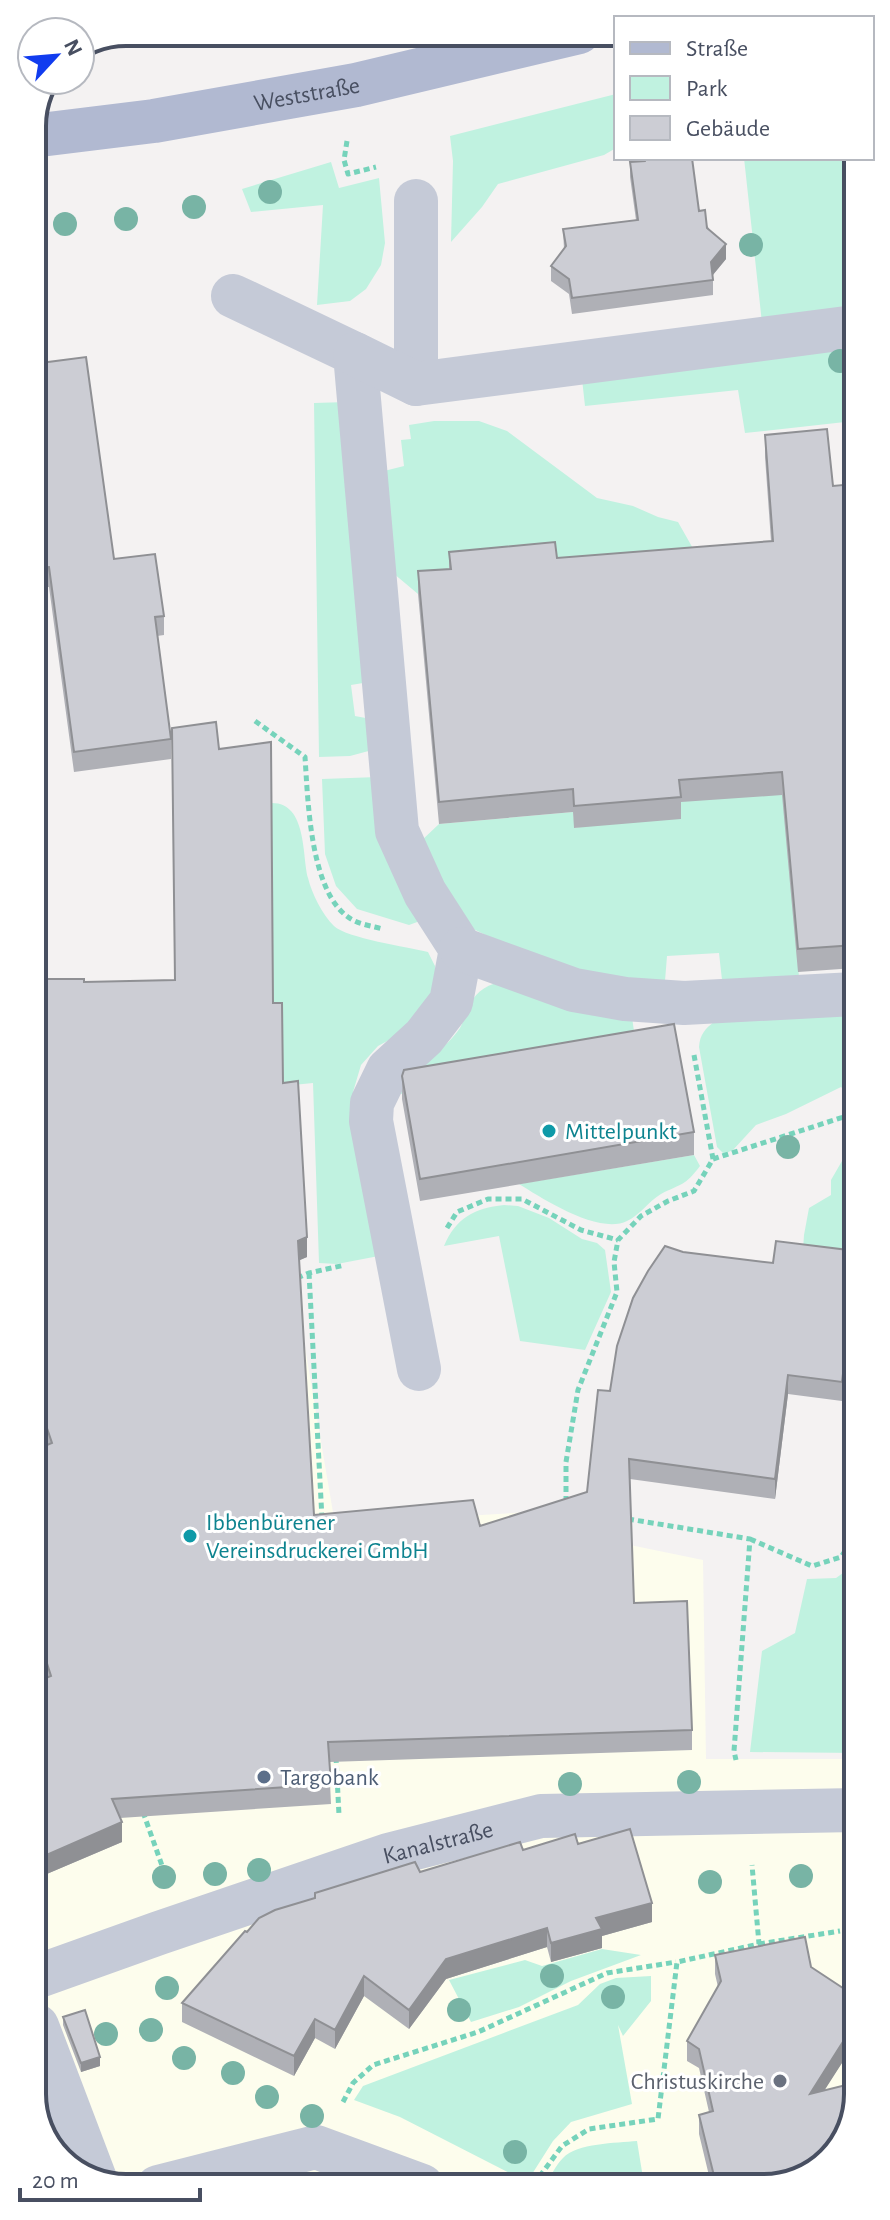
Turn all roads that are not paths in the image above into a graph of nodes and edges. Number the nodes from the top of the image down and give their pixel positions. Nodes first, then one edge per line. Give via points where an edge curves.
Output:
1 (520, 46) edge
2 (46, 134) edge
3 (416, 201) dead end
4 (233, 296) dead end
5 (844, 328) edge
6 (355, 354) junction
7 (416, 384) junction
8 (461, 949) junction
9 (844, 995) edge
10 (419, 1369) dead end
11 (844, 1810) edge
12 (46, 1973) edge
13 (46, 2050) edge
14 (90, 2165) edge
15 (209, 2174) edge
16 (389, 2174) edge

1 - 2 main road, Weststraße via 356,85
3 - 7 street
4 - 6 street
5 - 7 street
6 - 7 street
6 - 8 street via 397,831 425,893
8 - 9 street via 574,990 625,999 684,1003
8 - 10 street via 451,1002 388,1070 372,1103 371,1121
11 - 12 street, Kanalstraße via 541,1816 388,1855
13 - 14 street
15 - 16 street via 316,2147

